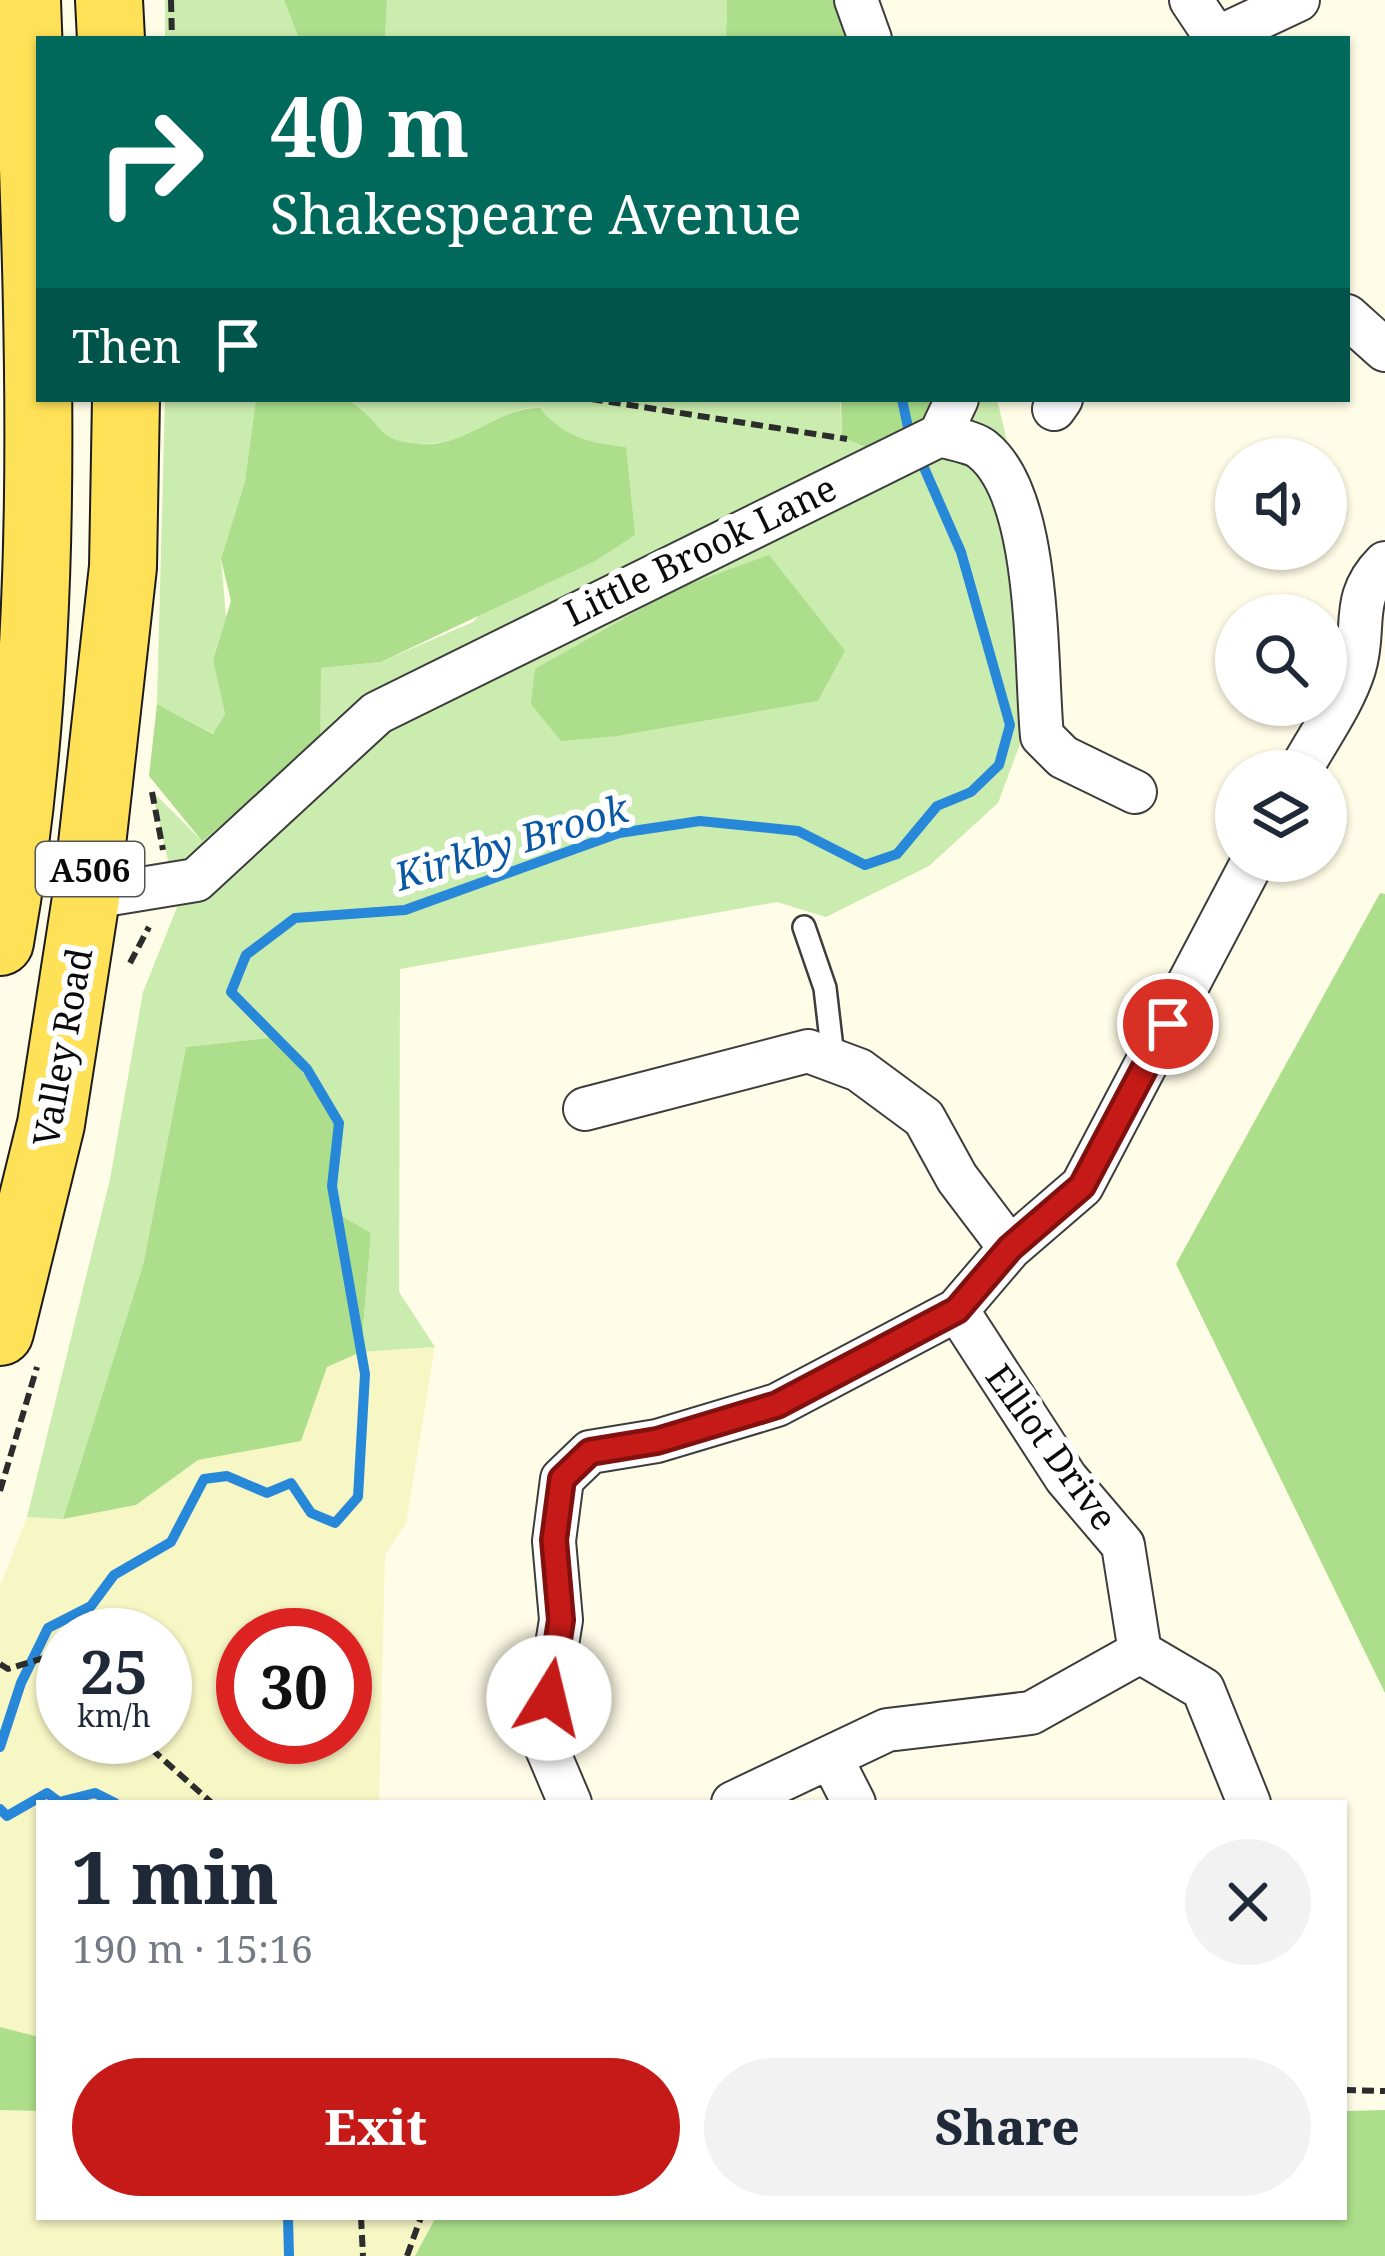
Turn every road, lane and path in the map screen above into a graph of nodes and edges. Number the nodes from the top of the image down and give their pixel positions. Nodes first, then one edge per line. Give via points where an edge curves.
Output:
1 (27, 0) edge
2 (109, 0) edge
3 (171, 0) edge
4 (856, 0) edge
5 (1191, 0) edge
6 (1298, 0) edge
7 (111, 36) edge
8 (172, 36) edge
9 (869, 36) edge
10 (1215, 36) edge
11 (1223, 36) edge
12 (1350, 319) edge
13 (1385, 350) edge
14 (36, 383) edge
15 (36, 402) edge
16 (126, 402) edge
17 (611, 402) edge
18 (949, 417) edge
19 (889, 457) junction
20 (1385, 562) edge
21 (1311, 750) edge
22 (1135, 792) dead end
23 (1242, 882) edge
24 (86, 898) junction
25 (804, 927) dead end
26 (0, 942) edge
27 (833, 1057) junction
28 (585, 1109) dead end
29 (1010, 1248) junction
30 (957, 1310) junction
31 (0, 1332) edge
32 (1140, 1652) junction
33 (36, 1659) edge
34 (0, 1664) edge
35 (832, 1760) junction
36 (168, 1764) edge
37 (209, 1800) edge
38 (569, 1800) edge
39 (740, 1800) edge
40 (852, 1800) edge
41 (1248, 1800) edge
42 (1347, 2090) edge
43 (1385, 2090) edge
44 (361, 2220) edge
45 (420, 2220) edge
46 (363, 2256) edge
47 (407, 2256) edge

1 - 14 main road, A506
2 - 7 main road
3 - 8 path
4 - 9 street
5 - 10 street
6 - 11 street
12 - 13 street
15 - 26 main road, A506 via 25,747
16 - 24 main road, Valley Road / A506 via 123,567
17 - 19 path via 842,437
18 - 19 street, Little Brook Lane
18 - 22 street, Little Brook Lane via 1010,491 1030,558 1042,736 1063,757
19 - 24 street, Little Brook Lane via 377,713 196,880
20 - 21 street via 1367,581 1355,667
23 - 29 street via 1082,1186
24 - 31 main road, Valley Road / A506 via 51,1124
25 - 27 lane via 824,988
27 - 28 street via 808,1051
27 - 29 street via 924,1118
29 - 30 street
30 - 32 street, Elliot Drive via 1066,1478 1123,1545
30 - 38 street via 777,1405 590,1452 562,1479 554,1540 561,1620 542,1737
32 - 35 street via 1031,1713 887,1730
32 - 41 street via 1204,1690
33 - 34 path via 8,1669
35 - 39 street
35 - 40 street
36 - 37 path
42 - 43 path
44 - 46 path
45 - 47 path

